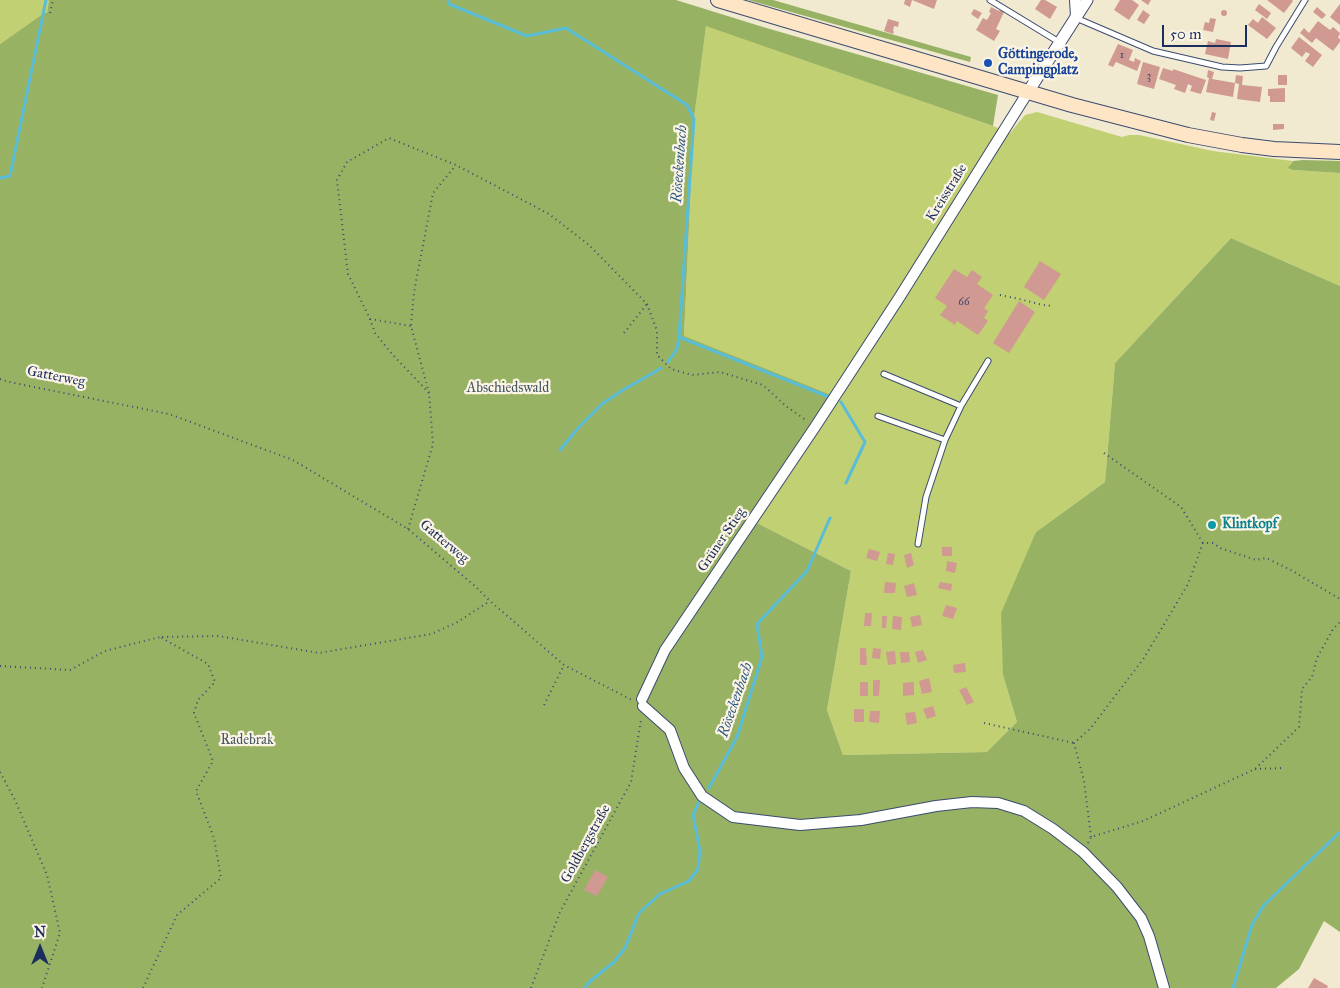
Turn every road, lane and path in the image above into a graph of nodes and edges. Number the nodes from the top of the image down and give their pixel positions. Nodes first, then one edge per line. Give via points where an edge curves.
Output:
1 (53, 0) edge
2 (718, 0) edge
3 (990, 0) edge
4 (1075, 0) edge
5 (1087, 0) edge
6 (1305, 0) edge
7 (50, 13) dead end
8 (1076, 18) junction
9 (1060, 42) junction
10 (1028, 92) junction
11 (1340, 152) edge
12 (456, 166) junction
13 (1000, 295) dead end
14 (647, 304) junction
15 (1053, 306) dead end
16 (370, 319) junction
17 (411, 326) junction
18 (624, 333) dead end
19 (988, 361) dead end
20 (884, 374) dead end
21 (0, 379) edge
22 (429, 393) junction
23 (832, 401) joint
24 (961, 406) junction
25 (878, 416) dead end
26 (815, 426) junction
27 (945, 440) junction
28 (1104, 453) dead end
29 (408, 529) junction
30 (1203, 543) junction
31 (918, 544) dead end
32 (1340, 599) edge
33 (490, 601) junction
34 (1340, 622) edge
35 (160, 638) junction
36 (564, 665) junction
37 (0, 666) edge
38 (643, 703) junction
39 (544, 705) dead end
40 (984, 724) dead end
41 (1074, 743) junction
42 (1284, 768) dead end
43 (1255, 769) junction
44 (0, 772) edge
45 (1091, 838) junction
46 (1083, 852) junction
47 (42, 988) edge
48 (143, 988) edge
49 (531, 988) edge
50 (1164, 988) edge

1 - 7 path
2 - 10 main road
3 - 9 lane
4 - 8 street
5 - 8 street, Kreisstraße
6 - 8 lane via 1266,66 1222,67 1153,50
8 - 9 street, Kreisstraße
9 - 10 street, Kreisstraße
10 - 11 main road via 1242,145
10 - 23 street, Kreisstraße
12 - 14 path via 549,214 589,245
12 - 16 path via 389,138 347,162 337,180 348,274
12 - 17 path via 433,193 414,292
13 - 15 path
14 - 18 path
14 - 26 path via 657,331 657,354 670,370 692,374 720,372 763,385
16 - 17 path
16 - 22 path via 374,333
17 - 22 path
19 - 24 lane
20 - 24 lane
21 - 29 path, Gatterweg via 169,414 292,460
22 - 29 path via 432,444
23 - 26 street, Grüner Stieg
24 - 27 lane
25 - 27 lane
26 - 38 street, Grüner Stieg via 665,650
27 - 31 lane via 926,497
28 - 30 path via 1181,507
29 - 33 path, Gatterweg
30 - 32 path via 1213,543 1256,560 1266,558
30 - 41 path via 1188,584 1144,658 1090,729
33 - 35 path via 456,623 430,634 319,653 218,636
33 - 36 path, Gatterweg
34 - 43 path via 1317,658 1312,677 1302,689 1299,727
35 - 37 path via 105,651 70,670
35 - 48 path via 208,664 215,682 198,700 194,712 213,762 196,791 214,838 221,878 177,915
36 - 38 path, Gatterweg
36 - 39 path
38 - 46 street via 670,730 684,768 702,796 733,817 800,825 861,820 936,806 998,803 1024,811
38 - 49 path, Goldbergstraße via 632,782 560,912
40 - 41 path
41 - 45 path via 1084,780
42 - 43 path
43 - 45 path via 1143,821
44 - 47 path via 16,800 47,874 60,933
45 - 46 path
46 - 50 street via 1118,887 1141,918

